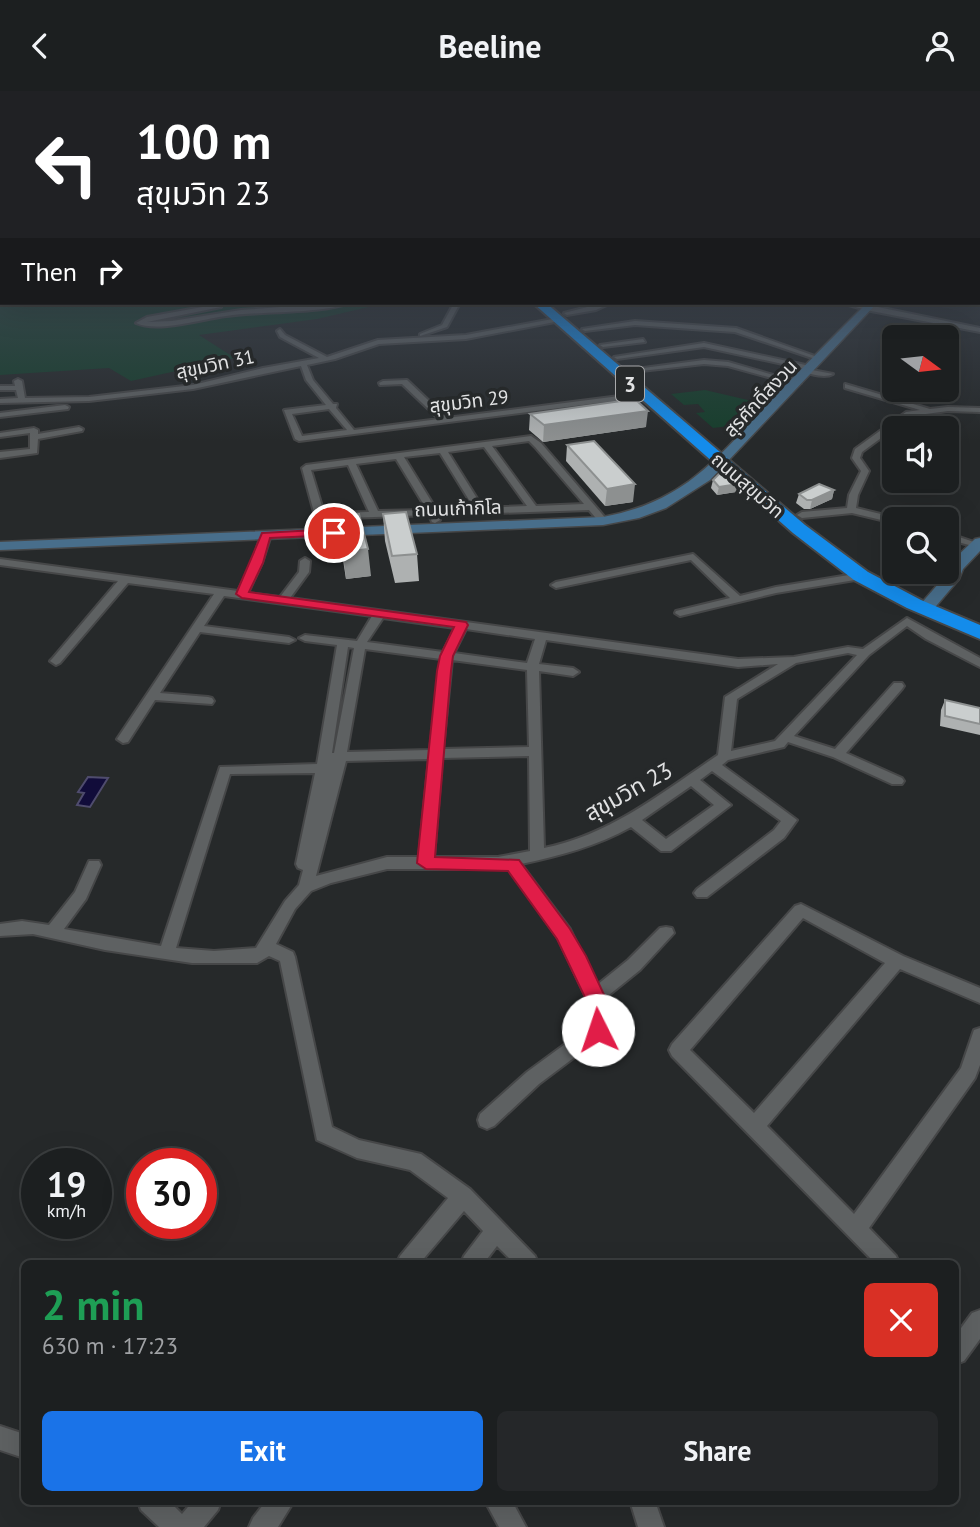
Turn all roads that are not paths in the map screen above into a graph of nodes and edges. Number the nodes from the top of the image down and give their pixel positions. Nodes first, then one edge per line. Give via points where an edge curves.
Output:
1 (213, 307) edge
2 (317, 307) edge
3 (455, 307) edge
4 (546, 307) edge
5 (558, 307) edge
6 (599, 307) edge
7 (868, 307) edge
8 (874, 307) edge
9 (563, 317) junction
10 (585, 329) junction
11 (980, 330) edge
12 (280, 331) dead end
13 (411, 339) junction
14 (643, 341) dead end
15 (603, 345) junction
16 (688, 349) junction
17 (617, 357) junction
18 (326, 359) junction
19 (820, 359) junction
20 (704, 362) junction
21 (303, 363) junction
22 (632, 370) junction
23 (809, 370) junction
24 (829, 374) dead end
25 (383, 383) dead end
26 (797, 383) junction
27 (848, 386) dead end
28 (0, 388) edge
29 (643, 395) junction
30 (121, 396) junction
31 (0, 401) edge
32 (22, 401) junction
33 (334, 406) junction
34 (928, 410) junction
35 (980, 410) edge
36 (0, 415) edge
37 (445, 420) junction
38 (79, 429) dead end
39 (352, 432) junction
40 (0, 435) edge
41 (35, 437) junction
42 (487, 445) junction
43 (443, 451) junction
44 (0, 455) edge
45 (399, 456) junction
46 (726, 459) junction
47 (351, 463) junction
48 (592, 507) junction
49 (533, 508) junction
50 (852, 510) junction
51 (480, 511) junction
52 (433, 512) junction
53 (375, 514) junction
54 (802, 515) junction
55 (882, 517) edge
56 (603, 521) junction
57 (436, 528) junction
58 (266, 535) junction
59 (959, 539) edge
60 (978, 544) edge
61 (0, 546) edge
62 (959, 560) edge
63 (305, 561) dead end
64 (0, 562) edge
65 (125, 579) junction
66 (870, 581) junction
67 (945, 584) edge
68 (556, 585) dead end
69 (221, 592) junction
70 (242, 594) junction
71 (284, 599) junction
72 (737, 599) junction
73 (920, 606) junction
74 (380, 613) junction
75 (680, 613) dead end
76 (980, 622) edge
77 (462, 625) junction
78 (196, 628) junction
79 (980, 633) edge
80 (542, 635) junction
81 (305, 638) dead end
82 (289, 640) dead end
83 (343, 643) junction
84 (360, 645) junction
85 (865, 653) junction
86 (447, 656) junction
87 (794, 660) junction
88 (56, 661) dead end
89 (980, 663) edge
90 (532, 667) junction
91 (573, 672) dead end
92 (898, 686) dead end
93 (152, 696) junction
94 (208, 701) dead end
95 (785, 737) junction
96 (123, 739) dead end
97 (536, 751) junction
98 (436, 753) junction
99 (838, 754) junction
100 (331, 762) junction
101 (719, 762) junction
102 (693, 781) junction
103 (897, 781) dead end
104 (632, 820) junction
105 (537, 853) junction
106 (426, 863) junction
107 (498, 863) junction
108 (94, 865) dead end
109 (306, 887) junction
110 (702, 893) dead end
111 (290, 905) junction
112 (0, 930) edge
113 (53, 932) junction
114 (666, 933) dead end
115 (266, 947) junction
116 (167, 952) junction
117 (897, 961) junction
118 (595, 996) junction
119 (980, 996) edge
120 (980, 1036) edge
121 (975, 1075) edge
122 (487, 1120) dead end
123 (754, 1127) junction
124 (463, 1196) junction
125 (497, 1230) junction
126 (855, 1230) junction
127 (410, 1260) edge
128 (473, 1260) edge
129 (525, 1260) edge
130 (886, 1260) edge
131 (980, 1321) edge
132 (959, 1341) edge
133 (0, 1439) edge
134 (21, 1445) edge
135 (154, 1505) edge
136 (206, 1505) edge
137 (279, 1505) edge
138 (499, 1505) edge
139 (643, 1505) edge
140 (177, 1527) edge
141 (188, 1527) edge
142 (262, 1527) edge
143 (513, 1527) edge
144 (651, 1527) edge

1 - 2 street via 139,323
3 - 13 street via 445,325
4 - 9 highway, ถนนสุขุมวิท / 3
5 - 9 highway, ถนนสุขุมวิท / 3
6 - 9 street, สุขุมวิท 31
7 - 19 main road, สุรศักดิ์สงวน
8 - 11 street
9 - 10 highway, ถนนสุขุมวิท / 3
9 - 13 street, สุขุมวิท 31 via 466,337
9 - 29 highway, ถนนสุขุมวิท / 3
10 - 15 highway, ถนนสุขุมวิท / 3
10 - 19 street via 635,323 736,330
12 - 18 street
13 - 18 street, สุขุมวิท 31 via 370,344
14 - 15 street
15 - 17 highway, ถนนสุขุมวิท / 3
16 - 17 street
16 - 20 street
16 - 23 street via 705,345
17 - 22 highway, ถนนสุขุมวิท / 3
18 - 21 street, สุขุมวิท 31
19 - 23 main road, สุรศักดิ์สงวน
20 - 22 street
20 - 26 street
21 - 30 street, สุขุมวิท 31 via 194,387
21 - 33 street via 310,380
22 - 46 highway, ถนนสุขุมวิท / 3
23 - 24 street
23 - 26 main road, สุรศักดิ์สงวน
25 - 37 street via 404,382
26 - 46 main road, สุรศักดิ์สงวน
27 - 34 street
28 - 32 street via 18,385
29 - 37 street, สุขุมวิท 29
29 - 46 highway, ถนนสุขุมวิท / 3
30 - 32 street, สุขุมวิท 31
30 - 36 street
31 - 32 street, สุขุมวิท 31
33 - 39 street
33 - 39 street, สุขุมวิท 29 via 287,412 299,439
34 - 35 street
34 - 50 street via 909,414 858,451 856,458 865,471
37 - 39 street, สุขุมวิท 29
38 - 41 street
40 - 41 street via 34,430
41 - 44 street via 34,451
42 - 43 street
42 - 48 street via 531,438
42 - 49 street
43 - 45 street
43 - 51 street
45 - 47 street
45 - 52 street
46 - 54 highway, ถนนสุขุมวิท / 3
46 - 56 main road, ถนนเก้ากิโล via 657,509
46 - 66 highway, ถนนสุขุมวิท / 3 via 799,529
47 - 53 street
47 - 53 street via 306,468 320,516
48 - 49 street
48 - 56 street
49 - 51 street
50 - 54 street
50 - 55 street
51 - 52 street
52 - 53 street
52 - 57 street
54 - 73 highway, ถนนสุขุมวิท / 3
56 - 57 main road, ถนนเก้ากิโล
57 - 58 main road, ถนนเก้ากิโล
58 - 61 main road, ถนนเก้ากิโล
58 - 70 street
59 - 60 street
60 - 62 main road
63 - 71 street via 304,572
64 - 65 street
65 - 69 street
65 - 88 street
66 - 72 street
66 - 73 highway
67 - 73 main road
68 - 72 street via 693,557
69 - 70 street
69 - 78 street
70 - 71 street
71 - 74 street
72 - 75 street
73 - 76 highway, ถนนสุขุมวิท / 3
73 - 79 highway, ถนนสุขุมวิท / 3
73 - 85 street, สุขุมวิท 23
73 - 89 street via 930,637
74 - 77 street
74 - 84 street
77 - 80 street
77 - 86 street
78 - 82 street
78 - 93 street
80 - 87 street via 738,663
80 - 90 street
81 - 83 street
83 - 84 street
83 - 100 street
84 - 86 street
84 - 100 street
85 - 87 street via 848,650
85 - 95 street, สุขุมวิท 23
86 - 90 street
86 - 98 street
87 - 101 street via 731,697
90 - 91 street
90 - 97 street
92 - 99 street
93 - 94 street
93 - 96 street
95 - 99 street
95 - 101 street, สุขุมวิท 23 via 779,744
97 - 98 street
97 - 105 street
98 - 100 street
98 - 106 street
99 - 103 street
100 - 109 street
100 - 111 street
100 - 116 street via 225,770
101 - 102 street, สุขุมวิท 23
101 - 110 street via 790,820 779,834
102 - 104 street, สุขุมวิท 23
102 - 104 street via 724,805 666,847
104 - 105 street, สุขุมวิท 23 via 591,839
105 - 107 street, สุขุมวิท 23
106 - 107 street, สุขุมวิท 23
106 - 109 street, สุขุมวิท 23 via 387,863
107 - 118 street via 513,865 535,894 564,934
108 - 113 street via 81,895
109 - 111 street, สุขุมวิท 23
111 - 115 street, สุขุมวิท 23
112 - 113 street via 30,926
113 - 116 street
114 - 118 street
115 - 116 street via 257,956 239,958
115 - 124 street via 287,957 324,1133 358,1149 414,1161
117 - 119 street
117 - 123 street
117 - 123 street via 801,910 678,1050
118 - 122 street via 603,1014 598,1030 533,1078
120 - 121 street
121 - 126 street
123 - 126 street
124 - 125 street
124 - 127 street
125 - 128 street
125 - 129 street
126 - 130 street
131 - 132 street
133 - 134 street
135 - 140 street
136 - 141 street
137 - 142 street
138 - 143 street
139 - 144 street

